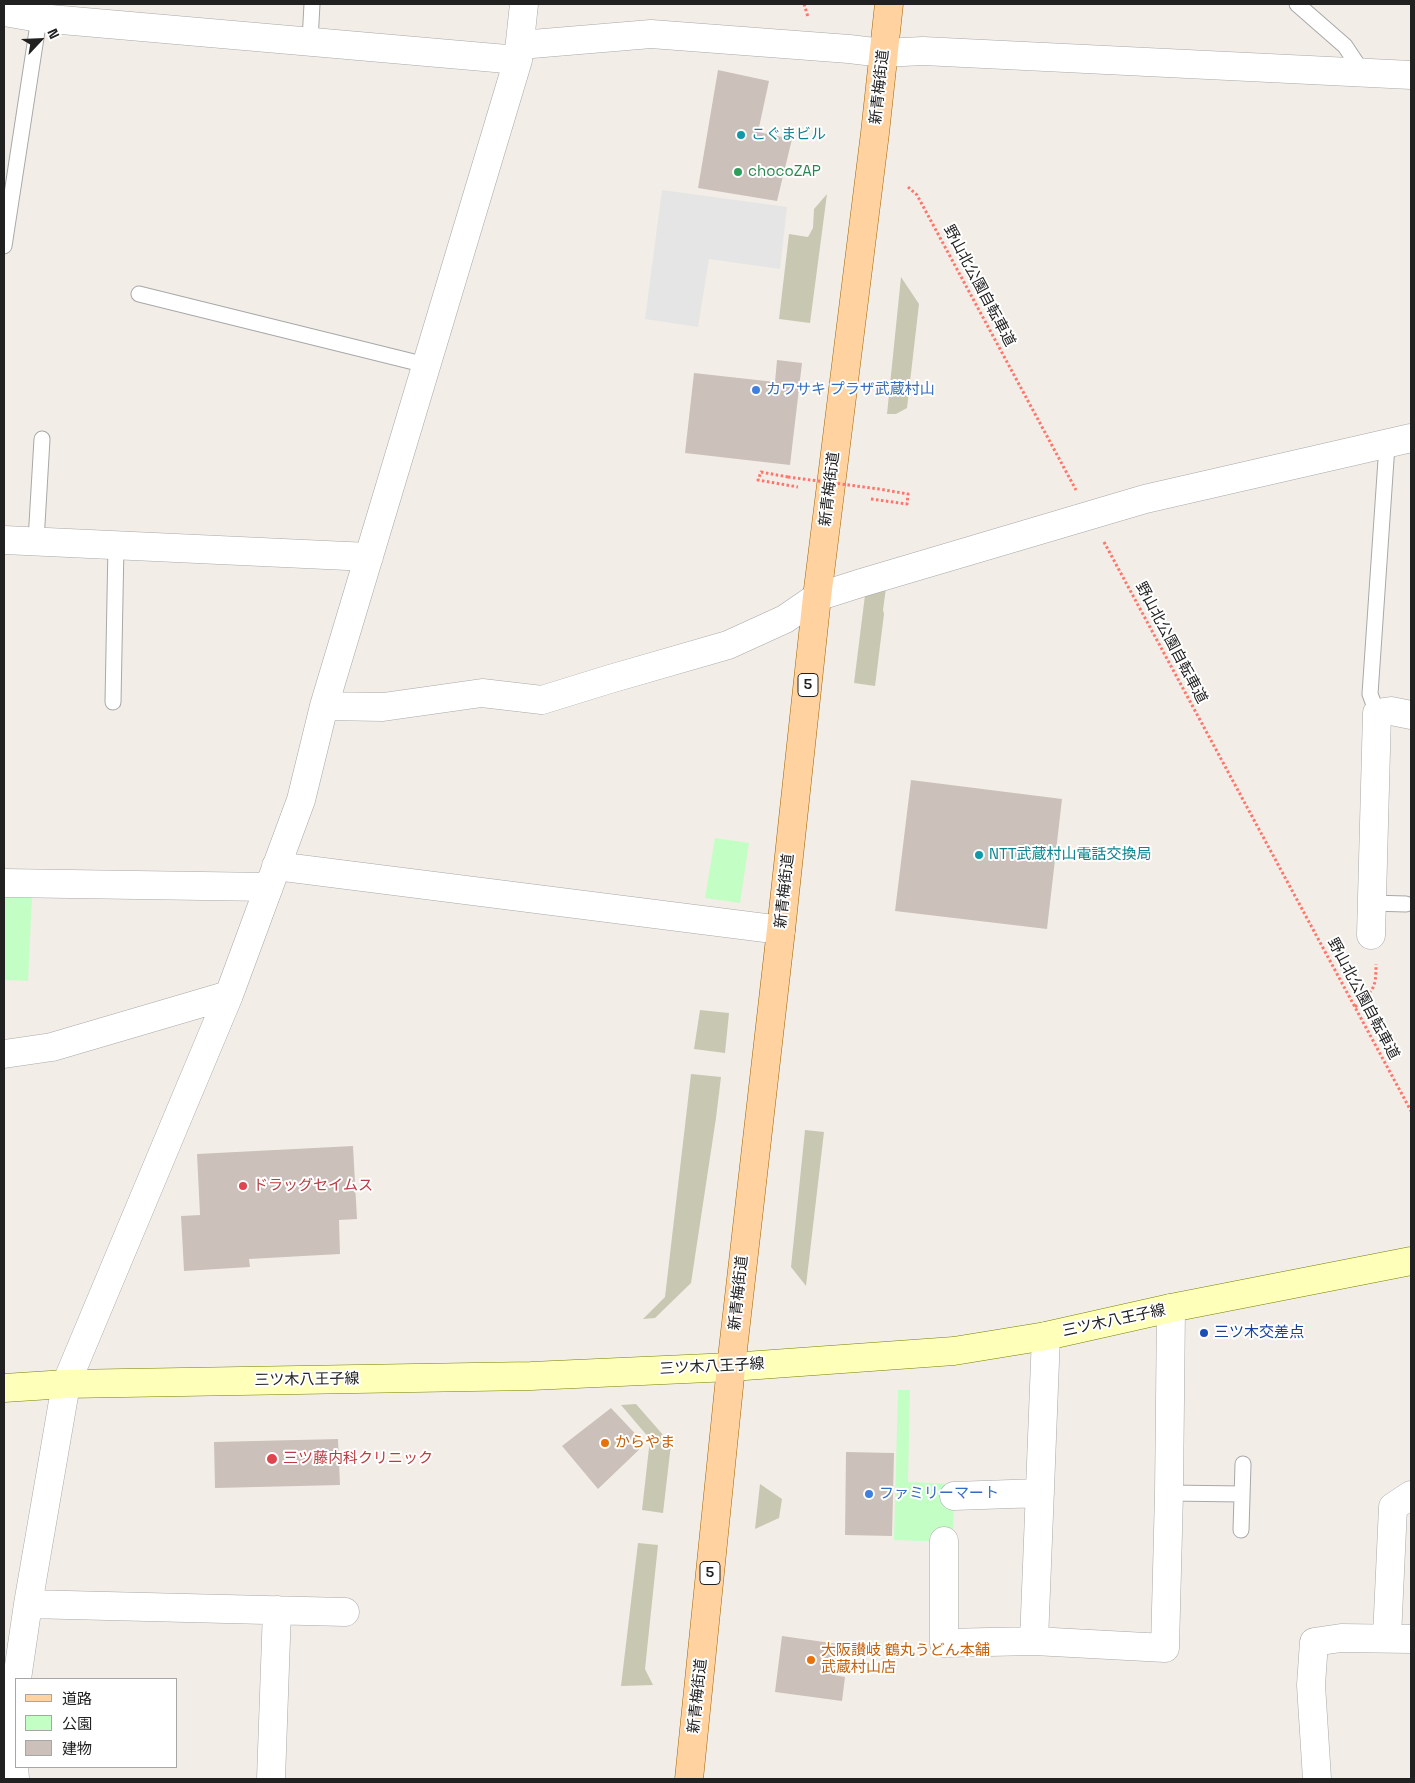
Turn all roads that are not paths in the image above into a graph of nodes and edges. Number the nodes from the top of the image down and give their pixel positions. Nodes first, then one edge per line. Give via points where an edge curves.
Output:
1 (312, 4) edge
2 (524, 4) edge
3 (889, 4) edge
4 (1297, 4) edge
5 (4, 12) edge
6 (39, 18) junction
7 (310, 42) junction
8 (519, 52) junction
9 (883, 53) junction
10 (1362, 73) junction
11 (1411, 75) edge
12 (4, 246) edge
13 (139, 294) dead end
14 (426, 365) junction
15 (42, 439) dead end
16 (1399, 442) edge
17 (4, 540) edge
18 (36, 541) junction
19 (116, 545) junction
20 (369, 557) junction
21 (817, 597) junction
22 (113, 702) dead end
23 (324, 706) junction
24 (1377, 713) junction
25 (1411, 714) edge
26 (272, 876) junction
27 (4, 883) edge
28 (1371, 903) junction
29 (1406, 904) dead end
30 (781, 930) junction
31 (1371, 935) road end
32 (229, 994) junction
33 (4, 1054) edge
34 (1411, 1261) edge
35 (1171, 1308) junction
36 (1046, 1336) junction
37 (731, 1367) junction
38 (66, 1384) junction
39 (4, 1388) edge
40 (1243, 1464) dead end
41 (1040, 1493) junction
42 (1169, 1493) junction
43 (1242, 1494) junction
44 (1411, 1495) edge
45 (954, 1496) dead end
46 (1241, 1530) dead end
47 (944, 1541) dead end
48 (28, 1604) junction
49 (277, 1610) junction
50 (345, 1612) dead end
51 (1399, 1638) edge
52 (1034, 1641) junction
53 (18, 1678) edge
54 (15, 1696) edge
55 (15, 1779) edge
56 (271, 1779) edge
57 (689, 1779) edge
58 (1317, 1779) edge

1 - 7 lane
2 - 8 street
3 - 9 main road, 新青梅街道 / 5
4 - 10 lane via 1345,46
5 - 6 street
6 - 7 street
6 - 12 lane
7 - 8 street
8 - 9 street via 651,34
8 - 14 street
9 - 10 street via 932,52
9 - 21 main road, 新青梅街道 / 5
10 - 11 street
13 - 14 lane
14 - 20 street
15 - 18 lane
16 - 21 street via 1145,499
16 - 24 lane via 1370,694
17 - 18 street
18 - 19 street
19 - 20 street
19 - 22 lane
20 - 23 street
21 - 23 street via 785,620 728,644 542,700 482,693 383,707
21 - 30 main road, 新青梅街道 / 5
23 - 26 street via 301,800
24 - 25 street
24 - 28 street
26 - 27 street
26 - 30 street
26 - 32 street
28 - 29 lane
28 - 31 street
30 - 37 main road, 新青梅街道 / 5
32 - 33 street via 52,1047
32 - 38 street
34 - 35 main road, 三ツ木八王子線
35 - 36 main road, 三ツ木八王子線
35 - 42 street
36 - 37 main road, 三ツ木八王子線 via 954,1351
36 - 41 street
37 - 38 main road, 三ツ木八王子線 via 531,1376
37 - 57 main road, 新青梅街道 / 5
38 - 39 main road, 三ツ木八王子線
38 - 48 street
40 - 43 lane
41 - 45 street
41 - 52 street
42 - 43 lane
42 - 52 street via 1165,1648
43 - 46 lane
44 - 51 street via 1393,1507
47 - 52 street via 944,1643
48 - 49 street
48 - 53 street
49 - 50 street
49 - 56 street
51 - 58 street via 1341,1638 1314,1642 1311,1685
54 - 55 street via 11,1727

